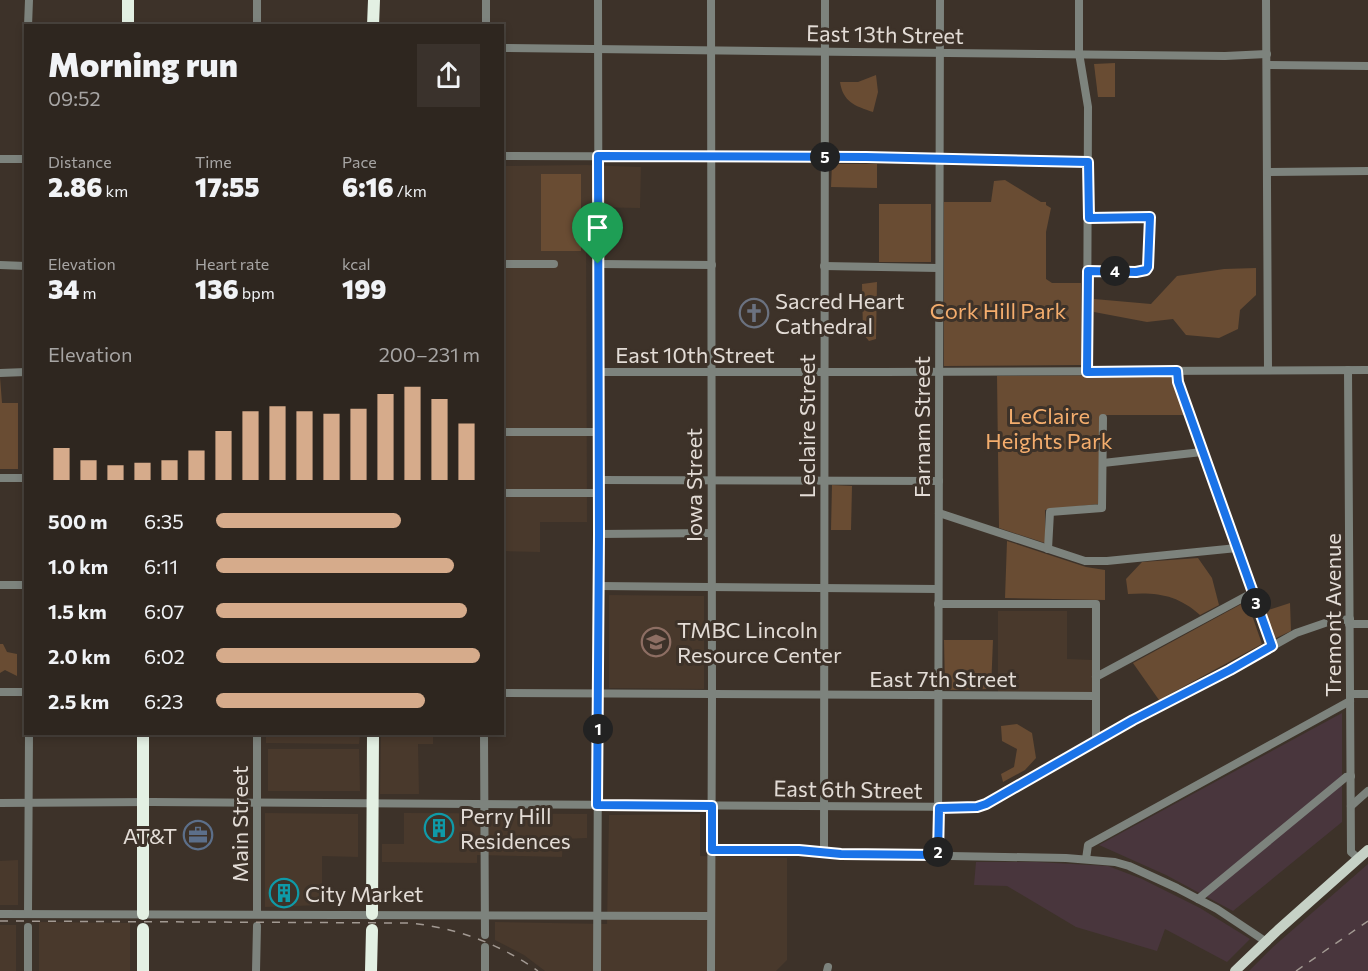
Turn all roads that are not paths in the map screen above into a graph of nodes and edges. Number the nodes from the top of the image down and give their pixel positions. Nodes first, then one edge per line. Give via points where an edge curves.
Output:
1 (29, 0) edge
2 (128, 0) edge
3 (257, 0) edge
4 (374, 0) edge
5 (486, 0) edge
6 (598, 0) edge
7 (711, 0) edge
8 (825, 0) edge
9 (940, 0) edge
10 (1079, 0) edge
11 (1266, 0) edge
12 (28, 24) edge
13 (128, 24) edge
14 (257, 24) edge
15 (374, 24) edge
16 (486, 24) edge
17 (504, 48) edge
18 (598, 49) junction
19 (711, 50) junction
20 (825, 51) junction
21 (939, 52) junction
22 (1079, 53) junction
23 (1267, 54) junction
24 (1267, 65) junction
25 (1368, 66) edge
26 (504, 156) edge
27 (598, 156) junction
28 (711, 156) junction
29 (825, 157) junction
30 (939, 158) junction
31 (0, 159) edge
32 (24, 159) edge
33 (1088, 162) junction
34 (1368, 171) edge
35 (1267, 172) junction
36 (1089, 218) junction
37 (504, 264) edge
38 (554, 264) dead end
39 (598, 264) junction
40 (712, 265) junction
41 (0, 266) edge
42 (24, 266) edge
43 (824, 266) junction
44 (938, 268) junction
45 (1088, 271) junction
46 (1268, 370) junction
47 (1348, 370) junction
48 (1368, 370) edge
49 (1177, 371) junction
50 (24, 372) edge
51 (598, 372) junction
52 (711, 372) junction
53 (824, 372) junction
54 (939, 372) junction
55 (1087, 372) junction
56 (0, 373) edge
57 (1103, 418) dead end
58 (504, 432) edge
59 (598, 432) junction
60 (1202, 452) junction
61 (1103, 463) junction
62 (0, 478) edge
63 (24, 478) edge
64 (599, 480) junction
65 (711, 480) junction
66 (824, 480) junction
67 (939, 481) junction
68 (504, 493) edge
69 (599, 493) junction
70 (939, 513) junction
71 (711, 533) junction
72 (599, 534) junction
73 (1237, 548) junction
74 (1048, 549) junction
75 (0, 585) edge
76 (24, 585) edge
77 (599, 586) junction
78 (711, 587) junction
79 (824, 587) junction
80 (938, 589) junction
81 (1252, 593) junction
82 (938, 604) junction
83 (1349, 622) junction
84 (1368, 624) edge
85 (1272, 646) junction
86 (1096, 677) junction
87 (0, 692) edge
88 (24, 692) edge
89 (504, 693) edge
90 (598, 694) junction
91 (1368, 694) edge
92 (712, 695) junction
93 (825, 696) junction
94 (1096, 696) junction
95 (938, 697) junction
96 (1350, 698) junction
97 (29, 735) edge
98 (143, 735) edge
99 (256, 735) edge
100 (373, 735) edge
101 (484, 735) edge
102 (1096, 742) junction
103 (1351, 776) junction
104 (1368, 791) edge
105 (29, 802) junction
106 (144, 802) junction
107 (0, 803) edge
108 (257, 803) junction
109 (372, 804) junction
110 (484, 805) junction
111 (597, 805) junction
112 (712, 806) junction
113 (824, 806) junction
114 (1351, 806) junction
115 (939, 808) junction
116 (712, 850) junction
117 (1368, 850) edge
118 (824, 852) junction
119 (938, 855) junction
120 (1358, 858) junction
121 (1086, 859) junction
122 (1198, 899) junction
123 (0, 914) edge
124 (28, 914) junction
125 (143, 914) junction
126 (257, 914) junction
127 (372, 914) junction
128 (484, 914) junction
129 (597, 915) junction
130 (711, 916) junction
131 (257, 926) dead end
132 (28, 927) dead end
133 (143, 929) dead end
134 (372, 930) dead end
135 (485, 935) dead end
136 (1265, 941) junction
137 (485, 947) dead end
138 (28, 971) edge
139 (143, 971) edge
140 (256, 971) edge
141 (371, 971) edge
142 (485, 971) edge
143 (597, 971) edge
144 (711, 971) edge
145 (1235, 971) edge

1 - 12 street
2 - 13 highway
3 - 14 street
4 - 15 highway
5 - 16 street
6 - 18 street
7 - 19 street, Iowa Street
8 - 20 street, Leclaire Street
9 - 21 street, Farnam Street
10 - 22 street
11 - 23 street
17 - 18 street, East 13th Street
18 - 19 street, East 13th Street
18 - 27 street
19 - 20 street, East 13th Street
19 - 28 street, Iowa Street
20 - 21 street, East 13th Street
20 - 29 street, Leclaire Street
21 - 22 street, East 13th Street
21 - 30 street, Farnam Street
22 - 23 street, East 13th Street
22 - 33 street via 1088,107
23 - 24 street
24 - 25 street
24 - 35 street
26 - 27 street
27 - 28 street
27 - 39 street
28 - 29 street
28 - 40 street, Iowa Street
29 - 30 street
29 - 43 street, Leclaire Street
30 - 33 street
30 - 44 street, Farnam Street
31 - 32 street
33 - 36 street
34 - 35 street
35 - 46 street
36 - 45 street
36 - 45 street via 1150,217 1146,270
37 - 38 street
39 - 40 street
39 - 51 street
40 - 52 street, Iowa Street
41 - 42 street
43 - 44 street
43 - 53 street, Leclaire Street
44 - 54 street, Farnam Street
45 - 55 street
46 - 47 street, East 10th Street
46 - 49 street, East 10th Street
47 - 48 street, East 10th Street
47 - 83 street, Tremont Avenue
49 - 55 street, East 10th Street
49 - 60 street
50 - 56 street
51 - 52 street, East 10th Street
51 - 59 street
52 - 53 street, East 10th Street
52 - 65 street, Iowa Street
53 - 54 street, East 10th Street
53 - 66 street, Leclaire Street
54 - 55 street, East 10th Street
54 - 67 street, Farnam Street
57 - 61 street
58 - 59 street
59 - 64 street
60 - 61 street
60 - 73 street
61 - 74 street via 1102,508 1050,512
62 - 63 street
64 - 65 street
64 - 69 street
65 - 66 street
65 - 71 street, Iowa Street
66 - 67 street
66 - 79 street, Leclaire Street
67 - 70 street, Farnam Street
68 - 69 street
69 - 72 street
70 - 74 street
70 - 80 street, Farnam Street
71 - 72 street
71 - 78 street, Iowa Street
72 - 77 street
73 - 74 street via 1107,561 1085,561
73 - 81 street
75 - 76 street
77 - 78 street
77 - 90 street
78 - 79 street
78 - 92 street, Iowa Street
79 - 80 street
79 - 93 street, Leclaire Street
80 - 82 street, Farnam Street
81 - 85 street
81 - 86 street
82 - 86 street via 1096,604
82 - 95 street, Farnam Street
83 - 84 street, East 6th Street
83 - 85 street, East 6th Street via 1328,622
83 - 96 street, Tremont Avenue
85 - 102 street, East 6th Street
86 - 94 street
87 - 88 street
89 - 90 street, East 7th Street
90 - 92 street, East 7th Street
90 - 111 street
91 - 96 street
92 - 93 street, East 7th Street
92 - 112 street, Iowa Street
93 - 95 street, East 7th Street
93 - 113 street, Leclaire Street
94 - 95 street, East 7th Street
94 - 102 street
95 - 115 street, Farnam Street
96 - 103 street, Tremont Avenue
96 - 121 street via 1088,845
97 - 105 street
98 - 106 highway
99 - 108 street, Main Street
100 - 109 highway
101 - 110 street
102 - 115 street, East 6th Street via 986,804
103 - 114 street, Tremont Avenue
103 - 122 street
104 - 114 street
105 - 106 street, East 6th Street
105 - 107 street, East 6th Street
105 - 124 street
106 - 108 street, East 6th Street
106 - 125 highway
108 - 109 street, East 6th Street
108 - 126 street, Main Street
109 - 110 street, East 6th Street
109 - 127 highway
110 - 111 street, East 6th Street
110 - 128 street
111 - 112 street, East 6th Street
111 - 129 street
112 - 113 street, East 6th Street
112 - 116 street, Iowa Street
113 - 115 street, East 6th Street
113 - 118 street, Leclaire Street
114 - 120 street, Tremont Avenue via 1351,852
115 - 119 street, Farnam Street
116 - 118 street
116 - 130 street, Iowa Street
117 - 120 main road
118 - 119 street
119 - 121 street
120 - 136 main road
121 - 122 street via 1129,866
122 - 136 street
123 - 124 street
124 - 125 street
125 - 126 street
126 - 127 street
127 - 128 street
128 - 129 street
128 - 135 street
129 - 130 street
129 - 143 street
130 - 144 street, Iowa Street
131 - 140 street
132 - 138 street
133 - 139 highway
134 - 141 highway
136 - 145 main road
137 - 142 street

